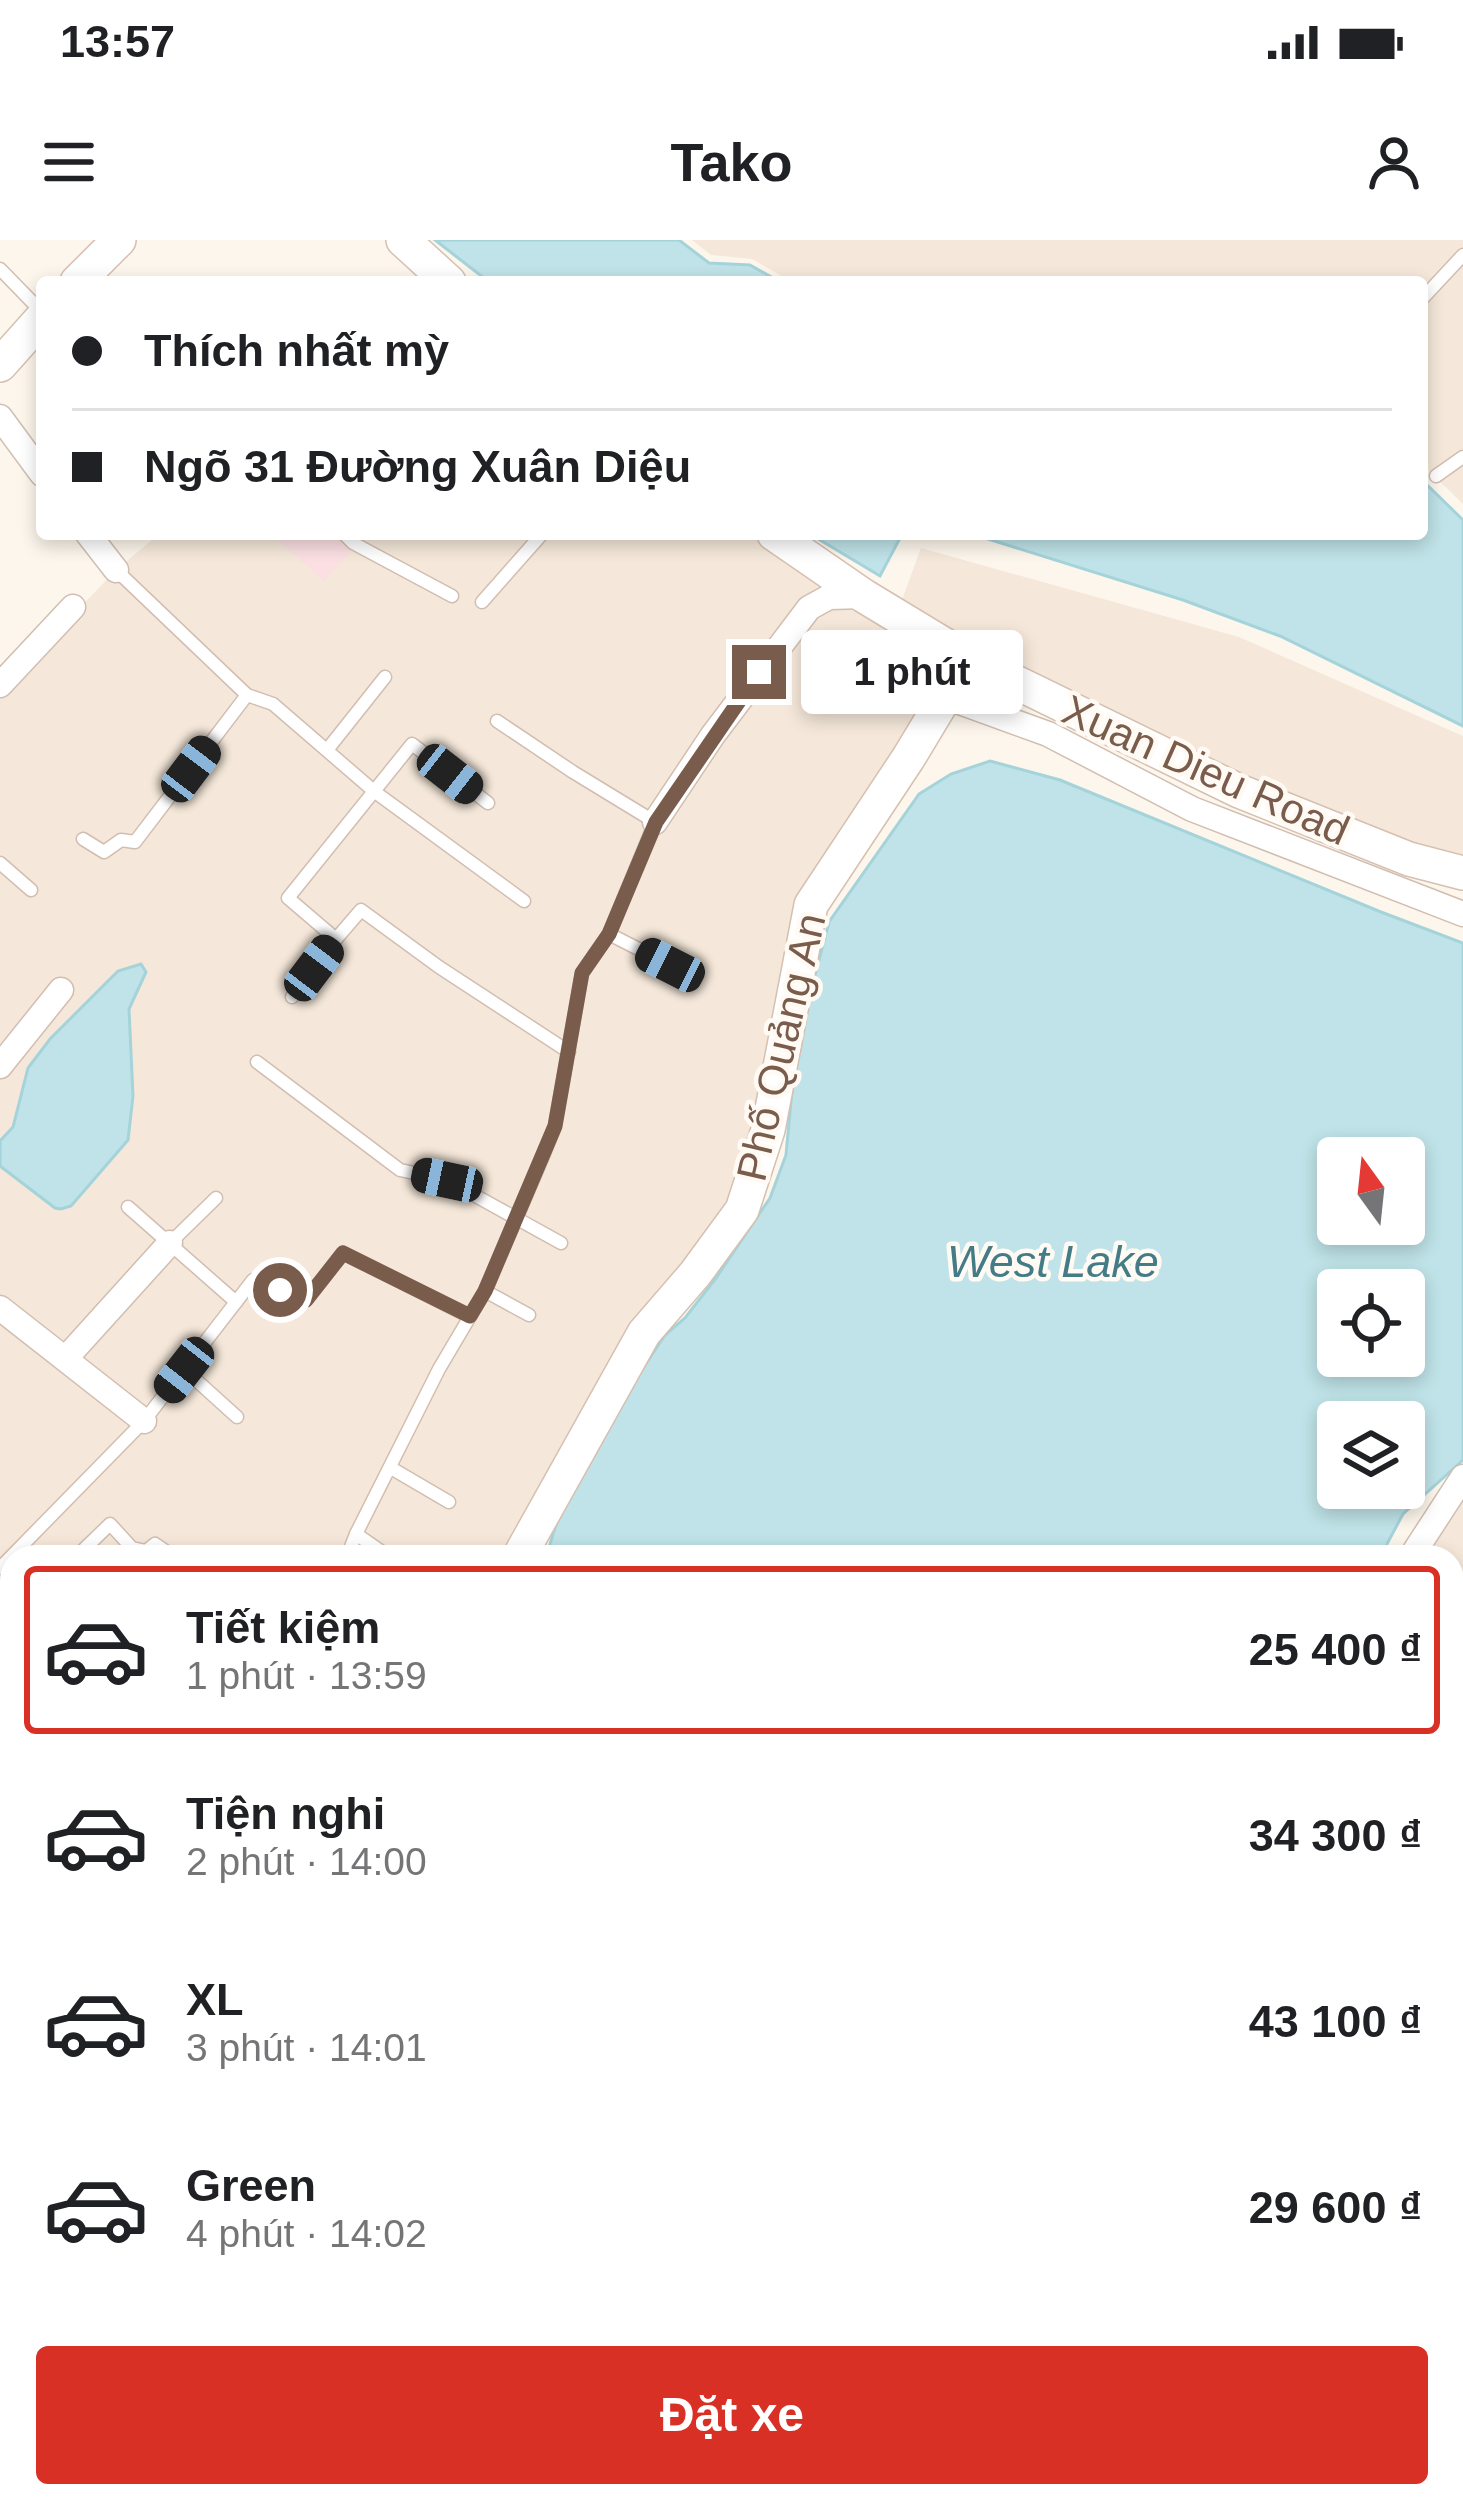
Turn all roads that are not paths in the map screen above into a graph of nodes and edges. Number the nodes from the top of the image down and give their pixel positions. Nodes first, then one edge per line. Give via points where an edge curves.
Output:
1 (119, 240) edge
2 (404, 240) edge
3 (1463, 256) edge
4 (0, 269) edge
5 (83, 276) edge
6 (443, 276) edge
7 (1428, 293) edge
8 (36, 308) edge
9 (36, 322) edge
10 (0, 365) edge
11 (0, 417) edge
12 (1463, 457) edge
13 (36, 466) edge
14 (1436, 476) dead end
15 (93, 540) edge
16 (350, 540) edge
17 (537, 540) edge
18 (783, 540) edge
19 (116, 570) joint
20 (452, 596) dead end
21 (864, 596) junction
22 (482, 602) dead end
23 (73, 607) dead end
24 (968, 659) junction
25 (385, 677) dead end
26 (0, 685) edge
27 (247, 695) junction
28 (946, 697) junction
29 (497, 721) dead end
30 (327, 750) junction
31 (375, 792) junction
32 (488, 803) dead end
33 (656, 822) junction
34 (82, 839) dead end
35 (0, 863) edge
36 (1463, 873) edge
37 (31, 890) dead end
38 (524, 901) dead end
39 (1463, 914) edge
40 (609, 934) junction
41 (336, 938) junction
42 (670, 965) dead end
43 (61, 990) dead end
44 (292, 997) dead end
45 (569, 1052) junction
46 (257, 1062) dead end
47 (0, 1066) edge
48 (216, 1198) dead end
49 (128, 1207) dead end
50 (516, 1218) junction
51 (170, 1243) junction
52 (561, 1243) dead end
53 (485, 1291) junction
54 (236, 1302) junction
55 (0, 1308) edge
56 (530, 1315) dead end
57 (470, 1316) junction
58 (66, 1358) junction
59 (184, 1370) junction
60 (237, 1417) dead end
61 (144, 1421) junction
62 (391, 1468) junction
63 (1463, 1477) edge
64 (449, 1502) dead end
65 (356, 1534) junction
66 (23, 1545) edge
67 (88, 1545) edge
68 (129, 1545) edge
69 (352, 1545) edge
70 (372, 1545) edge
71 (526, 1545) edge
72 (1419, 1545) edge

1 - 5 street
2 - 6 street
3 - 7 lane
4 - 8 lane
9 - 10 street
11 - 13 street
12 - 14 lane
15 - 19 street
16 - 20 lane
17 - 22 lane
18 - 21 street, Xuan Dieu Road
19 - 27 lane
21 - 24 street, Xuan Dieu Road
21 - 33 street via 829,597 809,608
23 - 26 street
24 - 28 street, Phố Quảng An
24 - 36 street, Xuan Dieu Road via 1239,790 1409,860
25 - 30 lane
27 - 30 lane via 274,704
27 - 34 lane via 135,842 121,840 104,852
28 - 39 street via 1048,734 1192,808
28 - 71 street, Phố Quảng An via 811,905 768,1130 742,1210 644,1333
29 - 33 lane
30 - 31 lane
31 - 32 lane via 412,744
31 - 38 lane
31 - 41 lane via 288,898
33 - 40 lane
35 - 37 lane
40 - 42 lane
40 - 45 lane via 582,973
41 - 44 lane
41 - 45 lane via 361,910
43 - 47 street
45 - 50 lane via 555,1126
46 - 50 lane via 400,1170 447,1180
48 - 51 lane
49 - 51 lane
50 - 52 lane
50 - 53 lane
51 - 54 lane
51 - 58 street
53 - 56 lane
53 - 57 lane
54 - 57 lane via 253,1280 306,1300 343,1253
54 - 59 lane
55 - 58 street
57 - 62 lane
58 - 61 street
59 - 60 lane
59 - 61 lane
61 - 66 lane
62 - 64 lane
62 - 65 lane
63 - 72 street
65 - 69 lane
65 - 70 lane
67 - 68 lane via 110,1524

